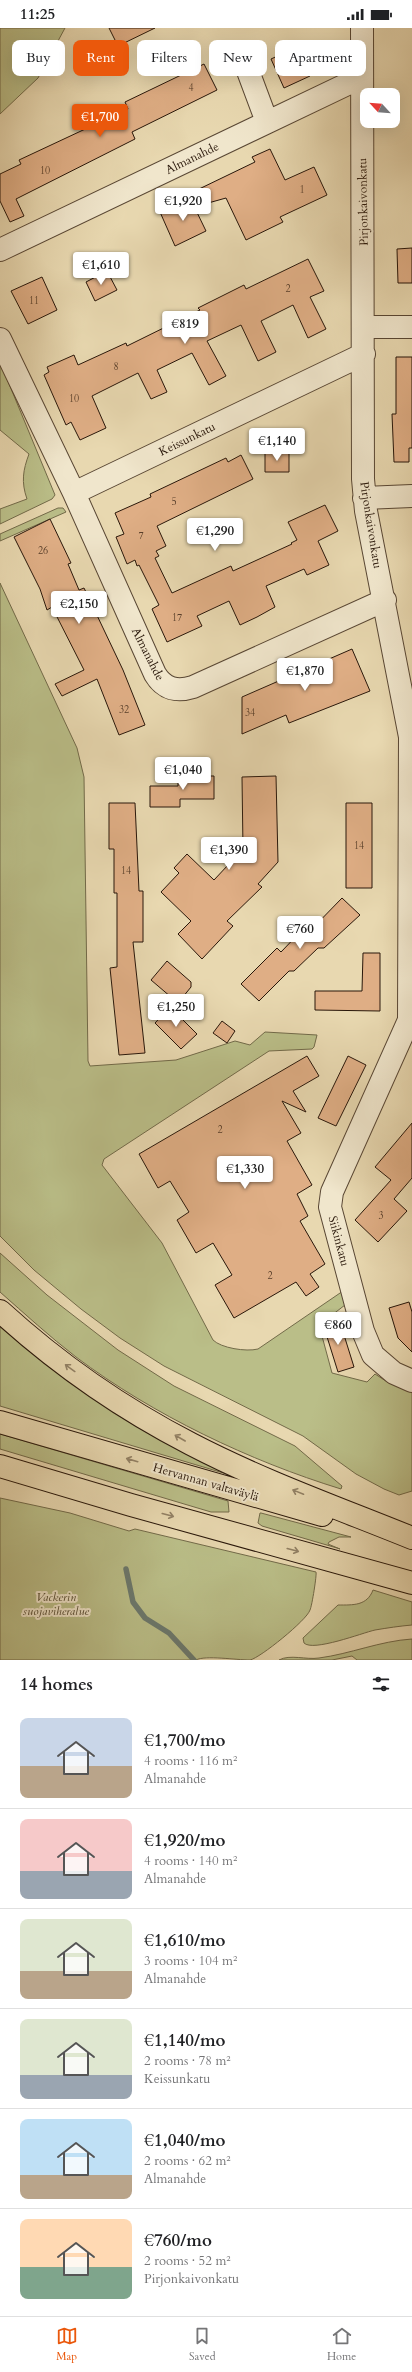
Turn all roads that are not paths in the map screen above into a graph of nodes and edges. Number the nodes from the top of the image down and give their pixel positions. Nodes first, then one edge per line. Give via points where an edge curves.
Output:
1 (362, 28) edge
2 (250, 76) edge
3 (362, 77) junction
4 (267, 122) junction
5 (0, 250) edge
6 (364, 327) junction
7 (412, 327) edge
8 (0, 339) edge
9 (364, 354) junction
10 (74, 493) junction
11 (412, 496) edge
12 (364, 498) junction
13 (385, 600) junction
14 (410, 1020) edge
15 (0, 1311) edge
16 (412, 1381) edge
17 (0, 1422) edge
18 (0, 1466) edge
19 (0, 1480) edge
20 (130, 1505) junction
21 (412, 1539) edge
22 (412, 1583) edge

1 - 3 street, Pirjonkaivonkatu
2 - 4 street
3 - 4 street, Almanahde
3 - 6 street, Pirjonkaivonkatu
4 - 5 street, Almanahde
6 - 7 street
6 - 9 street, Pirjonkaivonkatu
8 - 10 street, Almanahde
9 - 10 street, Keissunkatu
9 - 12 street, Pirjonkaivonkatu
10 - 13 street, Almanahde via 155,674 159,681 171,688 184,690
11 - 12 street
12 - 13 street, Pirjonkaivonkatu
13 - 14 street, Pirjonkaivonkatu via 410,737
14 - 16 street, Siikinkatu via 332,1192 330,1207 363,1331 373,1355 394,1373
21 -> 15 highway via 251,1473 191,1444 127,1407 68,1367
21 -> 17 highway, Hervannan valtaväylä
18 - 20 highway
19 - 20 highway
20 -> 22 highway

